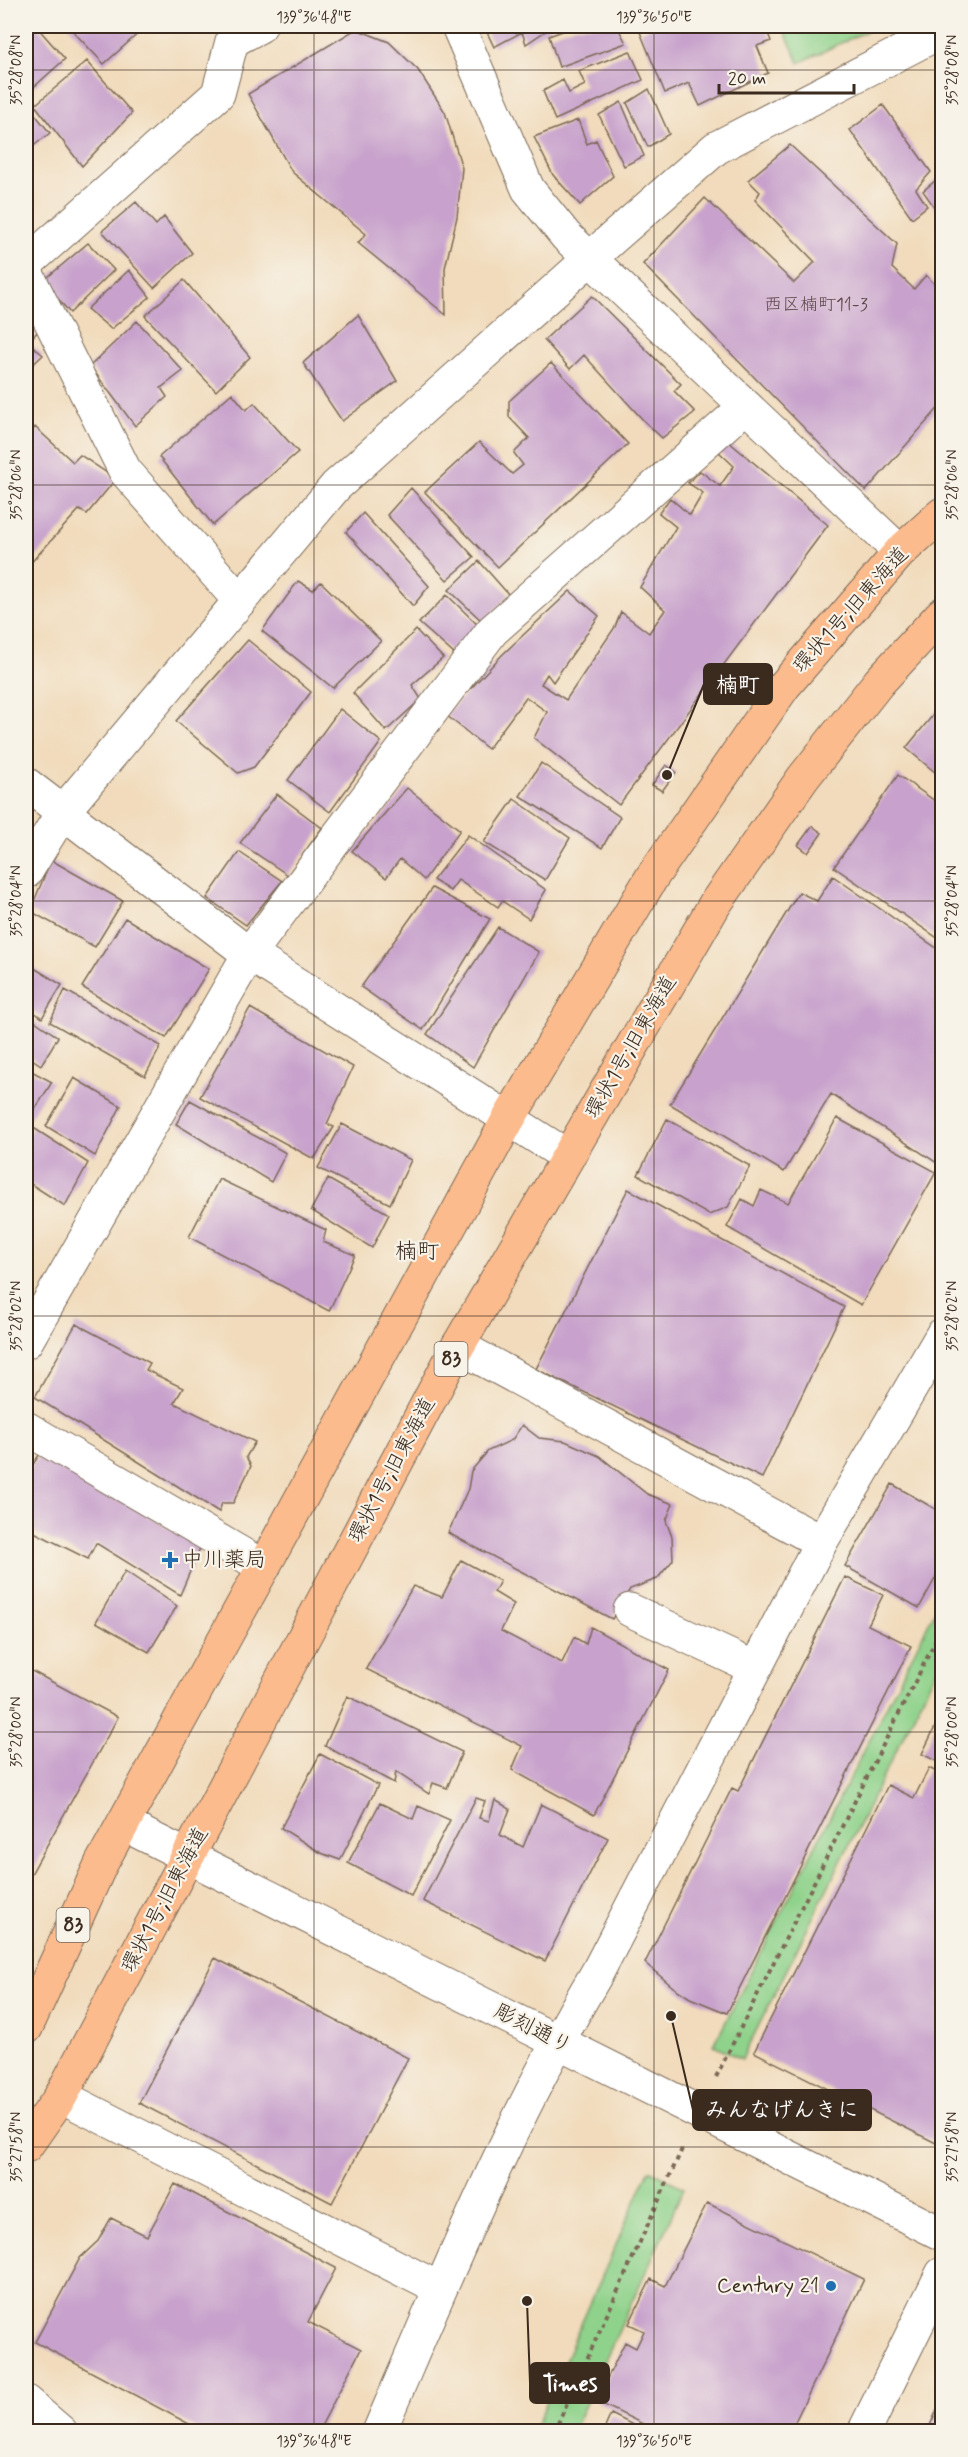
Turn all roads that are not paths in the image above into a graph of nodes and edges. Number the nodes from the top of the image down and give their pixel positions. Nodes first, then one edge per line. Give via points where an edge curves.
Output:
1 (260, 26) edge
2 (458, 26) edge
3 (942, 31) edge
4 (222, 33) edge
5 (591, 258) junction
6 (26, 264) edge
7 (26, 272) edge
8 (745, 407) junction
9 (942, 514) edge
10 (900, 552) junction
11 (240, 601) junction
12 (942, 614) edge
13 (26, 784) edge
14 (62, 813) junction
15 (26, 872) edge
16 (249, 954) junction
17 (508, 1120) junction
18 (567, 1156) junction
19 (942, 1335) edge
20 (26, 1342) edge
21 (458, 1346) junction
22 (26, 1428) edge
23 (821, 1542) junction
24 (264, 1567) junction
25 (630, 1610) dead end
26 (755, 1668) junction
27 (123, 1824) junction
28 (189, 1857) junction
29 (26, 2028) edge
30 (557, 2042) junction
31 (61, 2096) junction
32 (26, 2146) edge
33 (942, 2234) edge
34 (942, 2274) edge
35 (440, 2289) junction
36 (26, 2403) edge
37 (61, 2432) edge
38 (379, 2432) edge
39 (864, 2432) edge

1 - 4 street
2 - 5 street via 528,189 566,236
3 - 5 street via 716,148
4 - 6 street via 218,94
5 - 8 street
5 - 11 street via 336,486
7 - 11 street via 124,471
8 - 10 street
8 - 16 street via 492,632
9 - 10 main road, 環状1号;旧東海道 / 83
10 - 17 main road, 環状1号;旧東海道 / 83 via 784,686 652,878
11 - 14 street
12 - 18 main road, 環状1号;旧東海道 / 83 via 879,682 803,778 715,904
13 - 14 street
14 - 15 street
14 - 16 street
16 - 17 street
16 - 20 street
17 - 18 street
17 - 24 main road, 環状1号;旧東海道 / 83
18 - 21 main road, 環状1号;旧東海道 / 83
19 - 23 street
21 - 23 street
21 - 28 main road, 環状1号;旧東海道 / 83
22 - 24 street
23 - 26 street
24 - 27 main road, 環状1号;旧東海道 / 83
25 - 26 street
26 - 30 street via 597,1973
27 - 28 street, 彫刻通り
27 - 29 main road, 環状1号;旧東海道 / 83
28 - 30 street, 彫刻通り
28 - 31 main road, 環状1号;旧東海道 / 83
30 - 33 street, 彫刻通り
30 - 35 street
31 - 32 main road, 環状1号;旧東海道 / 83
31 - 35 street
34 - 39 street
35 - 38 street
36 - 37 street

